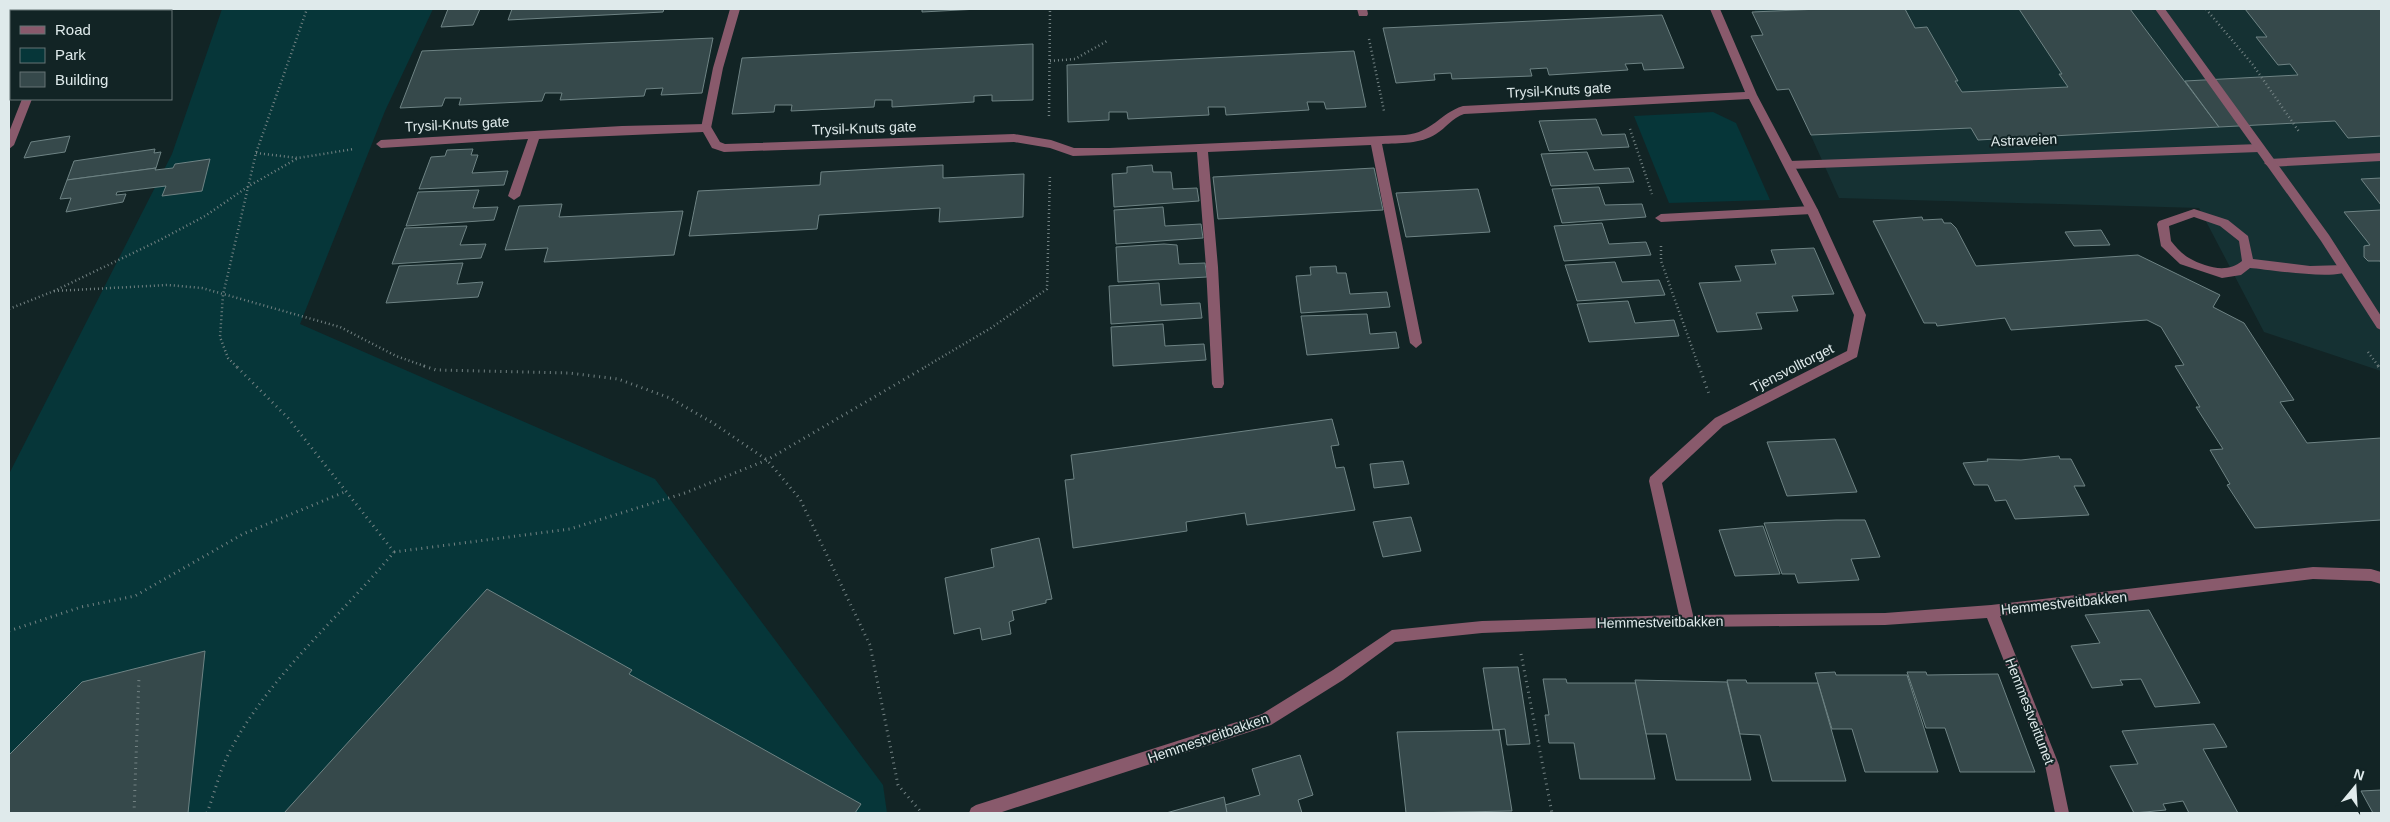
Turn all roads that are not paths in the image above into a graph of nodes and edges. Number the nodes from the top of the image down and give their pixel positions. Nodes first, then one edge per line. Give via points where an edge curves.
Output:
1 (735, 9) edge
2 (1715, 9) edge
3 (2160, 9) edge
4 (1752, 95) junction
5 (27, 100) edge
6 (706, 128) junction
7 (535, 135) junction
8 (1376, 141) junction
9 (381, 144) road end
10 (9, 145) edge
11 (1202, 147) junction
12 (2259, 148) junction
13 (2381, 157) edge
14 (2269, 163) junction
15 (1789, 165) junction
16 (514, 196) dead end
17 (1812, 210) junction
18 (1661, 218) road end
19 (2248, 263) junction
20 (2344, 269) junction
21 (2381, 325) edge
22 (1416, 343) dead end
23 (1218, 384) dead end
24 (2381, 578) edge
25 (1991, 611) junction
26 (1687, 620) junction
27 (976, 813) edge
28 (2062, 813) edge

1 - 6 street via 718,68
2 - 4 street, Tjensvolltorget
3 - 12 street via 2233,107
4 - 8 street, Trysil-Knuts gate via 1463,110 1448,114 1430,132 1413,138
4 - 15 street, Tjensvolltorget
5 - 10 street
6 - 7 street, Trysil-Knuts gate
6 - 11 street, Trysil-Knuts gate via 716,144 724,148 1014,138 1051,144 1073,152
7 - 9 street, Trysil-Knuts gate
7 - 16 street
8 - 11 street, Trysil-Knuts gate
8 - 22 street
11 - 23 street
12 - 14 street
12 - 15 street, Astraveien
13 - 14 street
14 - 20 street
15 - 17 street, Tjensvolltorget
17 - 18 street
17 - 26 street, Tjensvolltorget via 1860,315 1853,354 1718,422 1655,481
19 - 19 street via 2244,239 2224,223 2194,213 2163,224 2165,243 2184,261 2222,274 2237,272
19 - 20 street via 2310,270
20 - 21 street
24 - 25 street, Hemmestveitbakken via 2313,573
25 - 26 street, Hemmestveitbakken via 1885,619
25 - 28 street, Hemmestveittunet via 2052,765
26 - 27 street, Hemmestveitbakken via 1482,627 1392,636 1266,720

